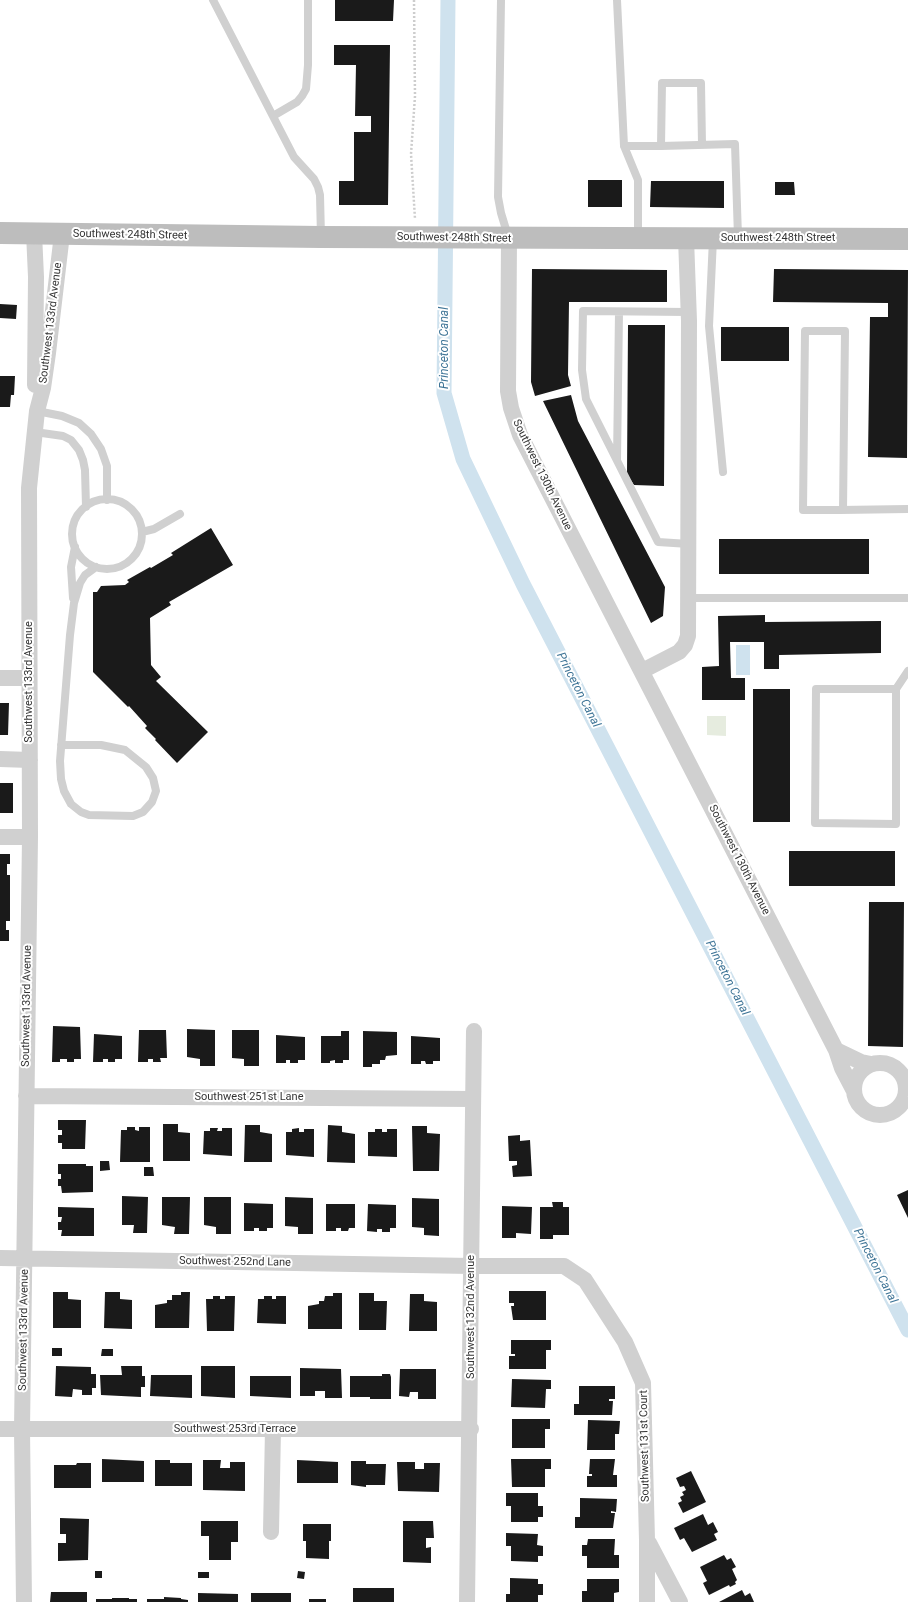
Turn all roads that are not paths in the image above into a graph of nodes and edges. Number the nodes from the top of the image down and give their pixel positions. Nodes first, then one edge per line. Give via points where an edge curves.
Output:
1 (213, 0) edge
2 (308, 0) edge
3 (501, 0) edge
4 (617, 0) edge
5 (273, 116) junction
6 (702, 145) junction
7 (624, 146) junction
8 (661, 146) junction
9 (0, 233) edge
10 (34, 233) junction
11 (62, 234) junction
12 (321, 237) junction
13 (509, 238) junction
14 (638, 238) junction
15 (686, 238) junction
16 (713, 238) junction
17 (738, 238) junction
18 (908, 239) edge
19 (619, 312) junction
20 (688, 312) junction
21 (37, 411) junction
22 (35, 432) junction
23 (617, 463) junction
24 (723, 472) dead end
25 (107, 500) junction
26 (86, 507) junction
27 (908, 509) edge
28 (843, 510) junction
29 (180, 514) dead end
30 (142, 532) junction
31 (689, 544) junction
32 (74, 547) junction
33 (96, 568) junction
34 (688, 598) junction
35 (908, 598) edge
36 (74, 603) junction
37 (642, 671) junction
38 (908, 672) edge
39 (0, 678) edge
40 (29, 678) junction
41 (896, 689) junction
42 (61, 745) junction
43 (0, 759) edge
44 (30, 760) junction
45 (0, 837) edge
46 (30, 837) junction
47 (474, 1031) dead end
48 (836, 1050) junction
49 (871, 1064) junction
50 (854, 1091) junction
51 (26, 1096) junction
52 (473, 1099) junction
53 (0, 1258) edge
54 (25, 1258) junction
55 (470, 1266) junction
56 (0, 1429) edge
57 (22, 1429) junction
58 (273, 1429) junction
59 (470, 1429) junction
60 (271, 1532) dead end
61 (647, 1540) junction
62 (24, 1602) edge
63 (467, 1602) edge
64 (647, 1602) edge
65 (680, 1602) edge

1 - 5 lane
2 - 5 lane via 306,89 297,102
3 - 13 lane via 498,197 500,214
4 - 7 lane
5 - 12 lane via 294,157 318,187
6 - 8 lane
6 - 8 lane via 701,84 662,83
6 - 17 lane via 735,144
7 - 8 lane
7 - 14 lane via 638,180
9 - 10 street, Southwest 248th Street
10 - 11 street, Southwest 248th Street
10 - 21 street, Southwest 133rd Avenue via 34,391
11 - 12 street, Southwest 248th Street
11 - 21 street, Southwest 133rd Avenue via 48,353
12 - 13 street, Southwest 248th Street via 422,230 470,237
13 - 14 street, Southwest 248th Street
13 - 37 street, Southwest 130th Avenue via 508,391 513,415 520,435
14 - 15 street, Southwest 248th Street
15 - 16 street, Southwest 248th Street
15 - 20 street
16 - 17 street, Southwest 248th Street
16 - 24 lane via 709,326
17 - 18 street, Southwest 248th Street
19 - 20 lane
19 - 23 lane
19 - 23 lane via 583,311 582,370 586,399
20 - 31 street
21 - 22 street, Southwest 133rd Avenue
21 - 25 lane via 62,416 79,423 91,434 101,449 107,466
22 - 26 lane via 63,436 71,440 79,450 85,470
22 - 40 street, Southwest 133rd Avenue via 29,488
23 - 31 lane via 658,542
25 - 26 lane via 100,500
25 - 30 lane via 120,502 129,507 136,514
26 - 32 lane via 76,518 73,527
27 - 28 lane
28 - 28 lane via 803,510 805,331 844,331
29 - 30 lane via 154,529
30 - 33 lane via 142,542 132,559 115,569
31 - 34 street
32 - 33 lane via 86,563
32 - 36 lane via 71,567
33 - 36 lane via 85,575
34 - 35 lane
34 - 37 street via 689,624 685,644 678,652
36 - 42 lane
37 - 48 street, Southwest 130th Avenue
38 - 41 lane
39 - 40 street
40 - 44 street, Southwest 133rd Avenue
41 - 41 lane via 896,824 815,823 816,689
42 - 42 lane via 60,770 64,791 71,804 81,812 89,815 134,816 143,812 152,802 156,791 153,778 146,767 125,750 101,745
43 - 44 street
44 - 46 street, Southwest 133rd Avenue
45 - 46 street
46 - 51 street, Southwest 133rd Avenue
47 - 52 street, Southwest 132nd Avenue
48 - 49 street
48 - 50 street, Southwest 130th Avenue
49 - 50 street via 856,1078
49 - 50 street via 885,1064 898,1070 903,1076 906,1090 902,1103 891,1113 870,1113 858,1104
51 - 52 street, Southwest 251st Lane
51 - 54 street, Southwest 133rd Avenue
52 - 55 street, Southwest 132nd Avenue
53 - 54 street, Southwest 252nd Lane
54 - 55 street, Southwest 252nd Lane
54 - 57 street, Southwest 133rd Avenue
55 - 59 street, Southwest 132nd Avenue
55 - 61 street, Southwest 131st Court via 564,1266 585,1280 625,1342 643,1383
56 - 57 street, Southwest 253rd Terrace
57 - 58 street, Southwest 253rd Terrace
57 - 62 street, Southwest 133rd Avenue
58 - 59 street, Southwest 253rd Terrace
58 - 60 street
59 - 63 street, Southwest 132nd Avenue
61 - 64 street, Southwest 131st Court
61 - 65 street

